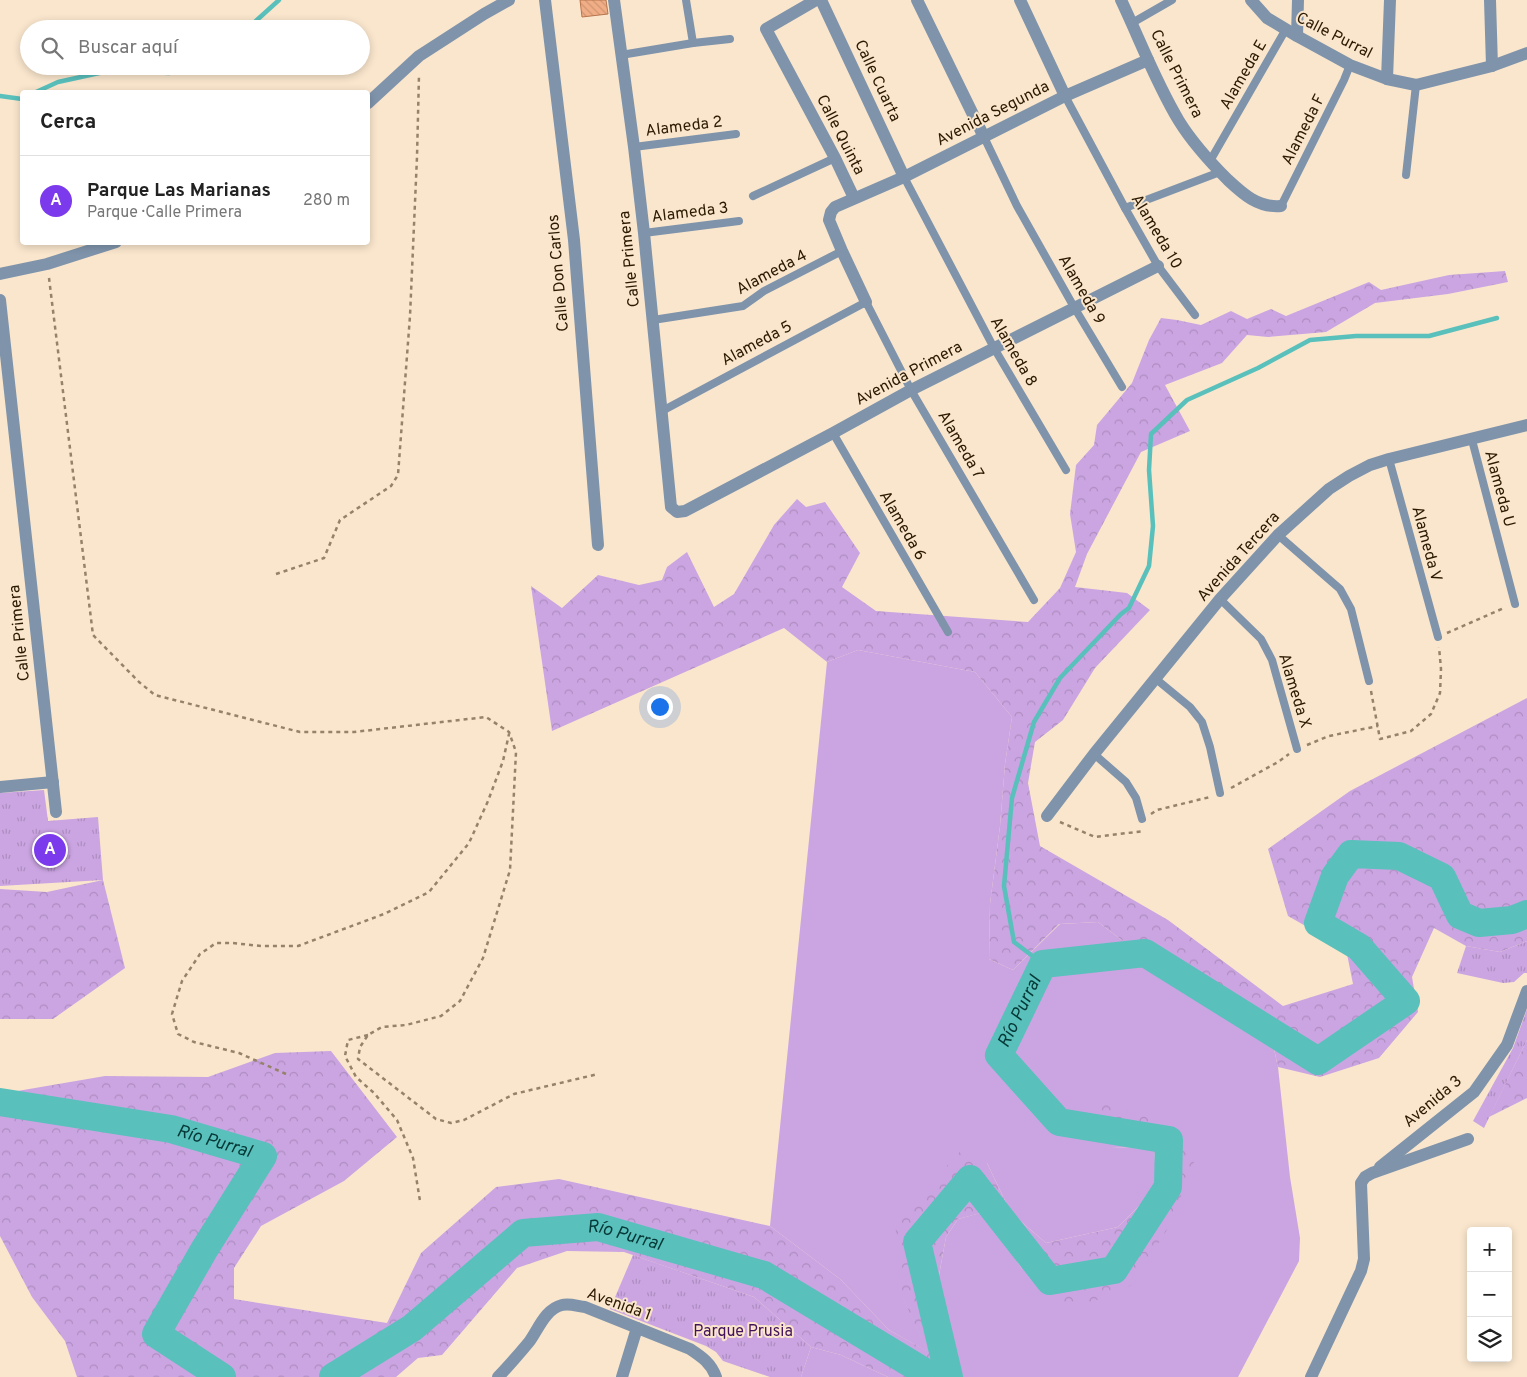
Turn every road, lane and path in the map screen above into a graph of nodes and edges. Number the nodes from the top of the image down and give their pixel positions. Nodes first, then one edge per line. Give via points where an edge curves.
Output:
1 (509, 0) edge
2 (545, 0) edge
3 (614, 0) edge
4 (686, 0) edge
5 (816, 0) edge
6 (821, 0) edge
7 (916, 0) edge
8 (1020, 0) edge
9 (1121, 0) edge
10 (1172, 0) edge
11 (1251, 0) edge
12 (1298, 0) edge
13 (1390, 0) edge
14 (1490, 0) edge
15 (1132, 23) junction
16 (1292, 33) junction
17 (730, 39) dead end
18 (693, 43) junction
19 (1527, 53) edge
20 (621, 55) junction
21 (419, 56) junction
22 (1148, 60) junction
23 (1350, 65) junction
24 (1492, 66) junction
25 (1387, 78) junction
26 (1416, 85) junction
27 (1066, 96) junction
28 (370, 101) edge
29 (736, 134) dead end
30 (984, 137) junction
31 (634, 147) junction
32 (835, 158) junction
33 (1210, 162) junction
34 (1220, 172) junction
35 (1406, 175) dead end
36 (904, 177) junction
37 (753, 196) dead end
38 (854, 198) junction
39 (1281, 206) joint
40 (1125, 208) junction
41 (739, 221) dead end
42 (644, 233) junction
43 (107, 245) edge
44 (842, 251) junction
45 (47, 264) junction
46 (1158, 266) junction
47 (0, 274) edge
48 (0, 300) edge
49 (866, 302) junction
50 (1074, 307) junction
51 (1195, 315) dead end
52 (653, 320) junction
53 (994, 348) junction
54 (1122, 387) dead end
55 (911, 390) junction
56 (662, 411) junction
57 (1527, 425) edge
58 (833, 433) junction
59 (1472, 440) junction
60 (1389, 460) junction
61 (1066, 470) dead end
62 (677, 512) joint
63 (1278, 535) junction
64 (598, 545) dead end
65 (276, 574) dead end
66 (1220, 599) junction
67 (1034, 600) dead end
68 (1515, 604) joint
69 (948, 632) dead end
70 (1438, 637) junction
71 (1156, 678) junction
72 (1369, 681) joint
73 (509, 732) junction
74 (1297, 749) dead end
75 (1094, 754) junction
76 (53, 782) junction
77 (0, 786) edge
78 (1220, 793) dead end
79 (56, 812) dead end
80 (1047, 816) dead end
81 (1142, 819) dead end
82 (1527, 991) edge
83 (368, 1035) junction
84 (286, 1074) dead end
85 (598, 1074) dead end
86 (1468, 1139) dead end
87 (1372, 1173) junction
88 (420, 1201) dead end
89 (637, 1328) junction
90 (498, 1377) edge
91 (622, 1377) edge
92 (716, 1377) edge
93 (1311, 1377) edge

1 - 21 street
2 - 64 street, Calle Don Carlos via 574,240
3 - 20 street, Calle Primera
4 - 18 lane
5 - 32 street, Calle Quinta via 766,29
6 - 36 street, Calle Cuarta
7 - 30 street
8 - 27 street
9 - 15 street, Calle Primera
10 - 15 lane
11 - 16 street, Calle Purral via 1267,18
12 - 16 street
13 - 25 street
14 - 24 street
15 - 22 street, Calle Primera
16 - 23 street, Calle Purral
16 - 33 lane, Alameda E
17 - 18 lane
18 - 20 lane
19 - 24 street, Calle Purral
20 - 31 street, Calle Primera
21 - 28 street
21 - 65 path via 410,316 398,476 391,486 340,520 324,558
22 - 27 street, Avenida Segunda
22 - 33 street, Calle Primera via 1180,122
23 - 25 street, Calle Purral
23 - 39 lane, Alameda F
24 - 26 street, Calle Purral
25 - 26 street, Calle Purral
26 - 35 lane
27 - 30 street, Avenida Segunda
27 - 40 lane, Alameda 10
29 - 31 lane, Alameda 2
30 - 36 street, Avenida Segunda
30 - 50 lane, Alameda 9 via 1017,206
31 - 42 street, Calle Primera
32 - 37 lane
32 - 38 street, Calle Quinta
33 - 34 street, Calle Primera
34 - 39 street, Calle Primera via 1258,204
34 - 40 lane
36 - 38 street, Avenida Segunda
36 - 53 lane, Alameda 8
38 - 44 street, Calle Quinta via 831,212 830,220
40 - 46 lane, Alameda 10
41 - 42 lane, Alameda 3
42 - 52 street, Calle Primera
43 - 45 street
44 - 49 street, Calle Quinta
44 - 52 lane, Alameda 4 via 764,291 742,306
45 - 47 street
45 - 73 path via 94,635 139,682 155,695 300,732 354,732 486,717
46 - 50 street, Avenida Primera
46 - 51 lane, Alameda 10
48 - 76 street, Calle Primera
49 - 55 lane, Alameda 7
49 - 56 lane, Alameda 5
50 - 53 street, Avenida Primera
50 - 54 lane, Alameda 9
52 - 56 street, Calle Primera
53 - 55 street, Avenida Primera
53 - 61 lane, Alameda 8
55 - 58 street, Avenida Primera
55 - 67 lane, Alameda 7
56 - 62 street, Calle Primera via 671,507
57 - 59 street, Avenida Tercera
58 - 62 street, Avenida Primera via 685,511
58 - 69 lane, Alameda 6
59 - 60 street, Avenida Tercera
59 - 68 lane, Alameda U
60 - 63 street, Avenida Tercera via 1356,472 1329,489
60 - 70 lane, Alameda V
63 - 66 street, Avenida Tercera
63 - 72 lane via 1340,589 1352,609
66 - 71 street, Avenida Tercera
66 - 74 lane, Alameda X via 1261,639 1272,660
68 - 70 path
70 - 72 path via 1440,693 1432,714 1411,732 1380,739
71 - 75 street, Avenida Tercera
71 - 78 lane via 1202,722
73 - 83 path via 516,752 510,870 476,973 460,1000 441,1016 406,1026 382,1028
73 - 84 path via 503,761 469,843 429,892 384,914 298,946 216,943 200,954 182,980 172,1014 178,1034 194,1042 239,1053
75 - 80 street, Avenida Tercera
75 - 81 lane via 1126,782 1136,798
76 - 77 street
76 - 79 street, Calle Primera
82 - 87 street, Avenida 3 via 1507,1045 1474,1092
83 - 85 path via 360,1047 358,1059 436,1119 451,1123 464,1120 514,1094
83 - 88 path via 348,1040 345,1056 356,1077 397,1120 413,1158
86 - 87 street
87 - 93 street via 1361,1183 1364,1259 1361,1271
89 - 90 street, Avenida 1 via 584,1307 561,1305 544,1318
89 - 91 street
89 - 92 street, Avenida 1 via 690,1349 704,1358

